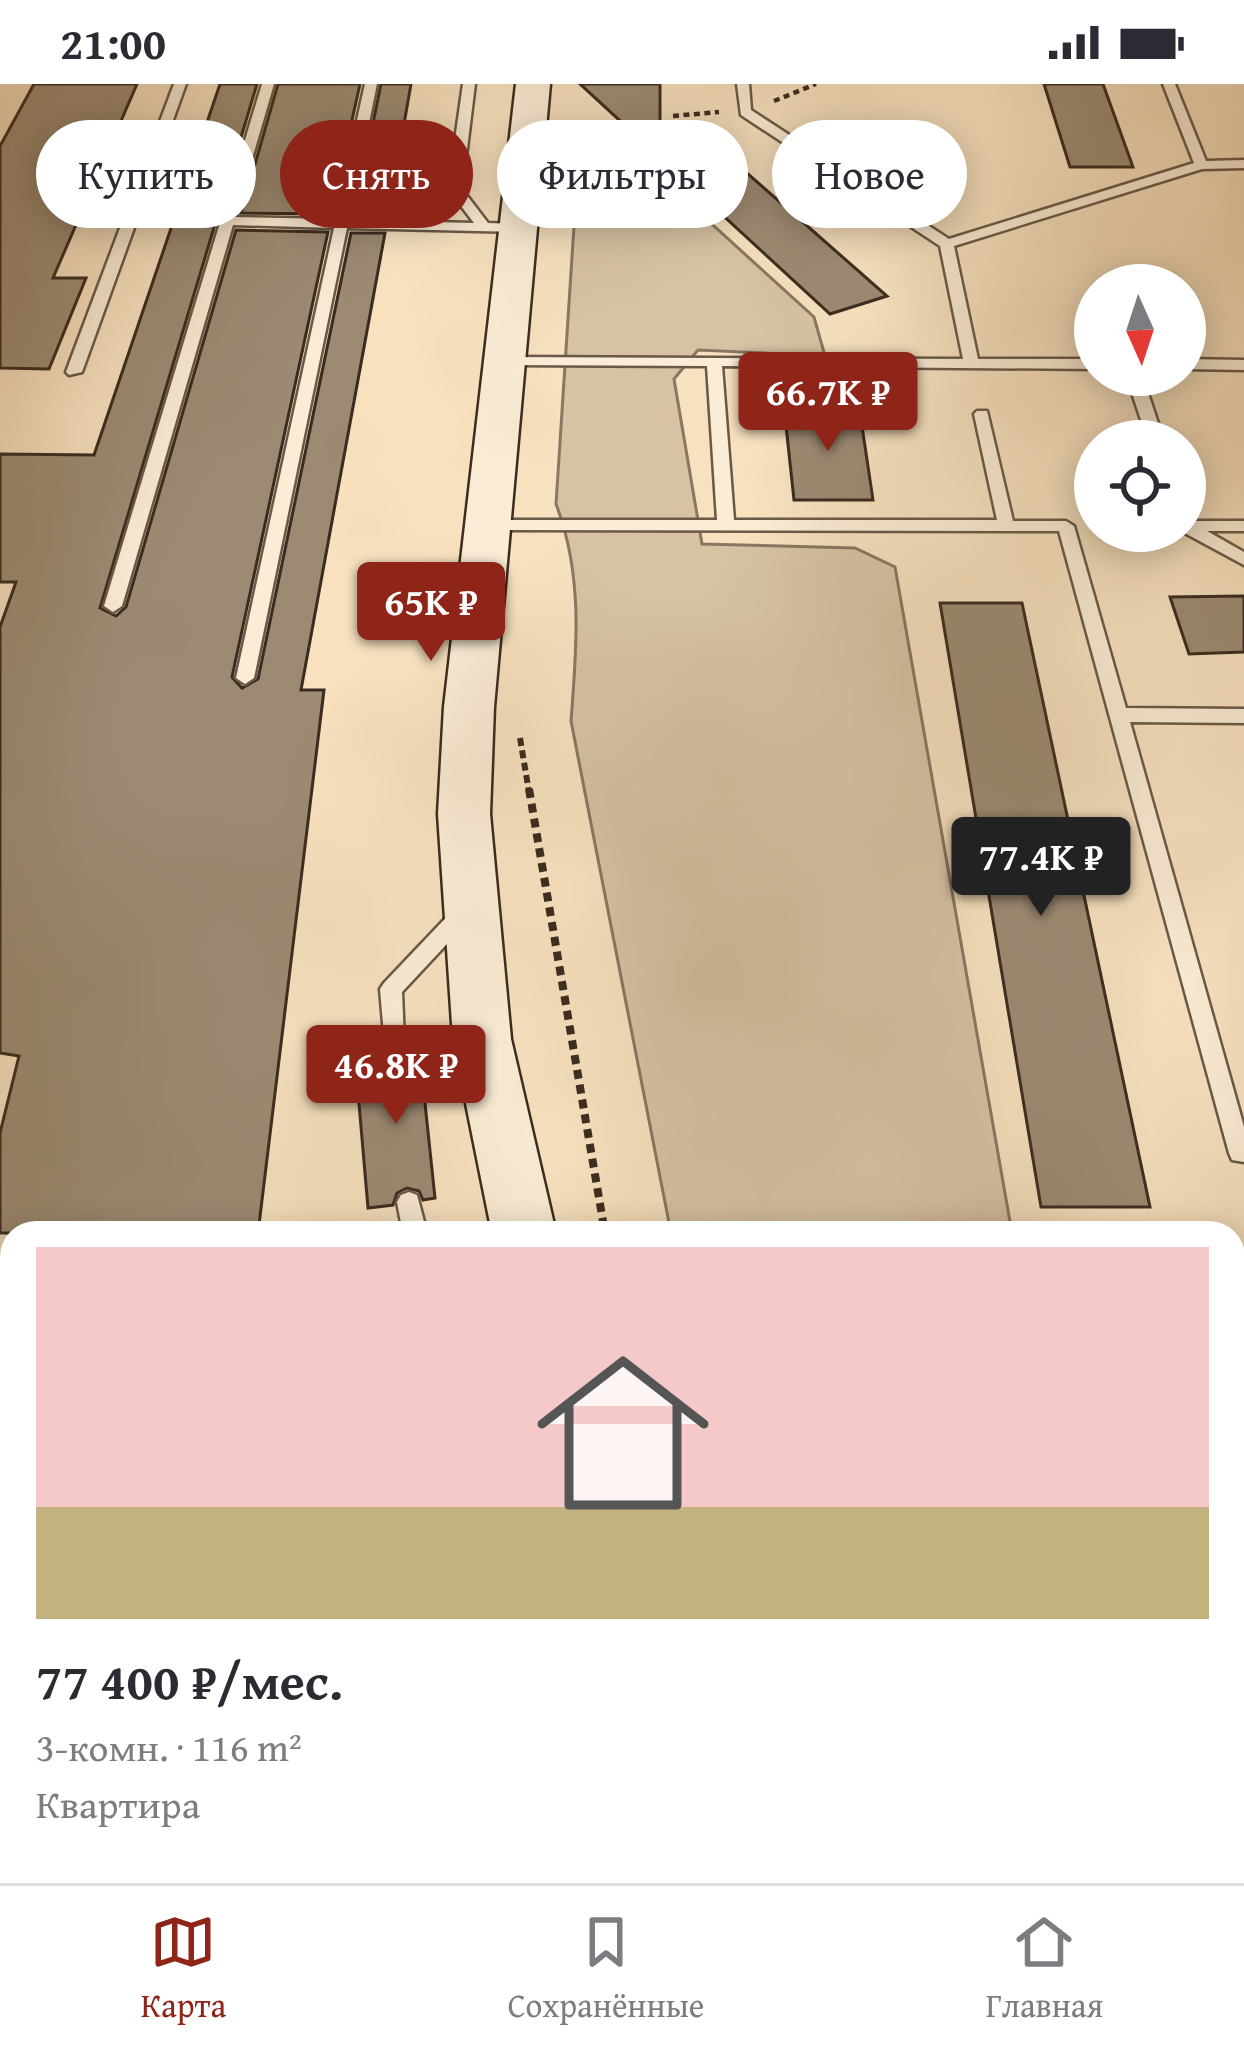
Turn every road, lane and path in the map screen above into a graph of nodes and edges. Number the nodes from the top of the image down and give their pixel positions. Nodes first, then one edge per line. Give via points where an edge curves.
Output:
1 (180, 84) edge
2 (268, 84) edge
3 (371, 84) edge
4 (469, 84) edge
5 (743, 84) edge
6 (1168, 84) edge
7 (746, 112) junction
8 (673, 116) dead end
9 (364, 120) edge
10 (256, 123) edge
11 (1201, 164) junction
12 (1244, 164) edge
13 (497, 225) edge
14 (224, 228) edge
15 (342, 228) edge
16 (501, 228) edge
17 (946, 244) junction
18 (505, 360) junction
19 (714, 362) junction
20 (971, 363) junction
21 (1074, 364) edge
22 (1206, 364) edge
23 (1244, 365) edge
24 (74, 372) dead end
25 (982, 413) dead end
26 (488, 525) junction
27 (726, 525) junction
28 (1006, 526) junction
29 (1206, 526) edge
30 (1244, 526) edge
31 (1206, 538) edge
32 (1244, 560) edge
33 (113, 606) dead end
34 (245, 678) dead end
35 (1119, 715) junction
36 (1244, 716) edge
37 (518, 730) dead end
38 (469, 906) junction
39 (393, 1040) dead end
40 (1240, 1153) dead end
41 (409, 1202) dead end
42 (413, 1221) edge
43 (521, 1221) edge
44 (602, 1221) edge

1 - 24 lane
2 - 10 lane
3 - 9 lane
4 - 13 lane via 455,189
5 - 7 lane
6 - 11 lane
7 - 8 path
7 - 17 lane
11 - 12 lane
11 - 17 lane
14 - 33 lane
15 - 34 lane
16 - 18 street
17 - 20 lane
18 - 19 lane
18 - 26 street
19 - 20 lane
19 - 27 lane
20 - 21 lane
22 - 23 lane
25 - 28 lane
26 - 27 lane
26 - 38 street via 465,763
27 - 28 lane
28 - 35 lane via 1066,526
29 - 30 lane
31 - 32 lane
35 - 36 lane
35 - 40 lane
37 - 44 path
38 - 39 lane via 391,989
38 - 43 street via 488,1078
41 - 42 lane

